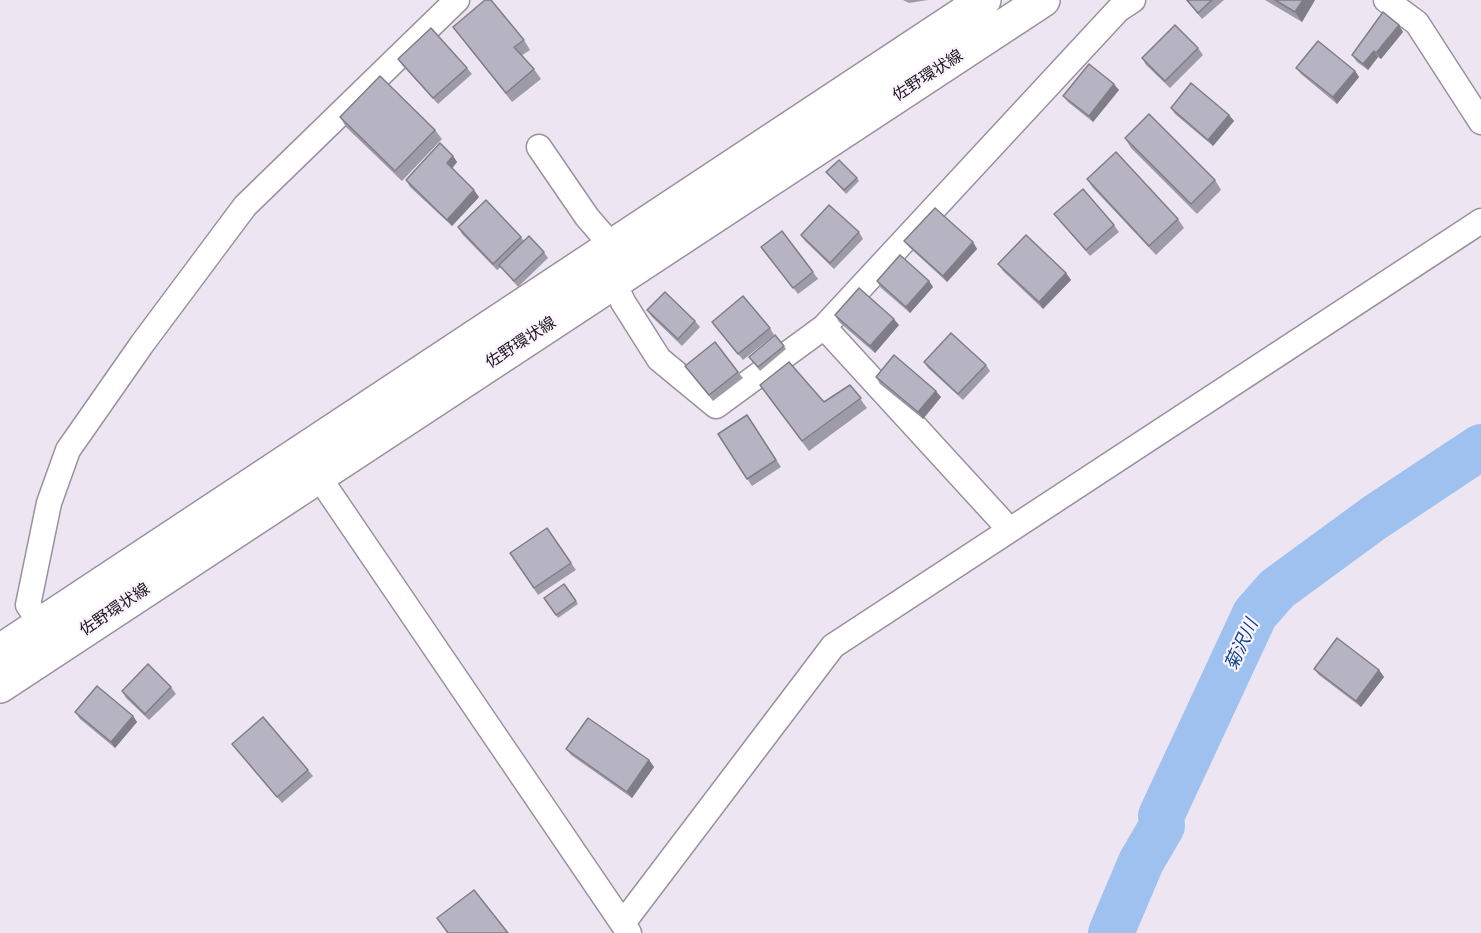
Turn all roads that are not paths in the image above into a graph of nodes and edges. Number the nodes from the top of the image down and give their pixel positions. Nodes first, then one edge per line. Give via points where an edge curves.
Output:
1 (457, 0) edge
2 (984, 0) edge
3 (1043, 0) edge
4 (1133, 0) edge
5 (1386, 0) edge
6 (1481, 122) edge
7 (539, 147) dead end
8 (1481, 221) edge
9 (612, 246) junction
10 (614, 282) junction
11 (824, 327) junction
12 (310, 464) junction
13 (1009, 529) junction
14 (49, 636) junction
15 (0, 651) edge
16 (0, 686) edge
17 (626, 928) edge

1 - 14 street via 245,206 68,450 49,503 28,605
2 - 9 main road, 佐野環状線
3 - 10 main road, 佐野環状線
4 - 11 street via 1118,10
5 - 6 street via 1417,23
7 - 9 street via 580,208
8 - 13 street
9 - 10 street
9 - 12 main road, 佐野環状線
10 - 11 street via 622,302 659,358 716,406
10 - 12 main road, 佐野環状線
11 - 13 street
12 - 14 main road, 佐野環状線
12 - 17 street
13 - 17 street via 832,646
14 - 15 main road, 佐野環状線
14 - 16 main road, 佐野環状線

